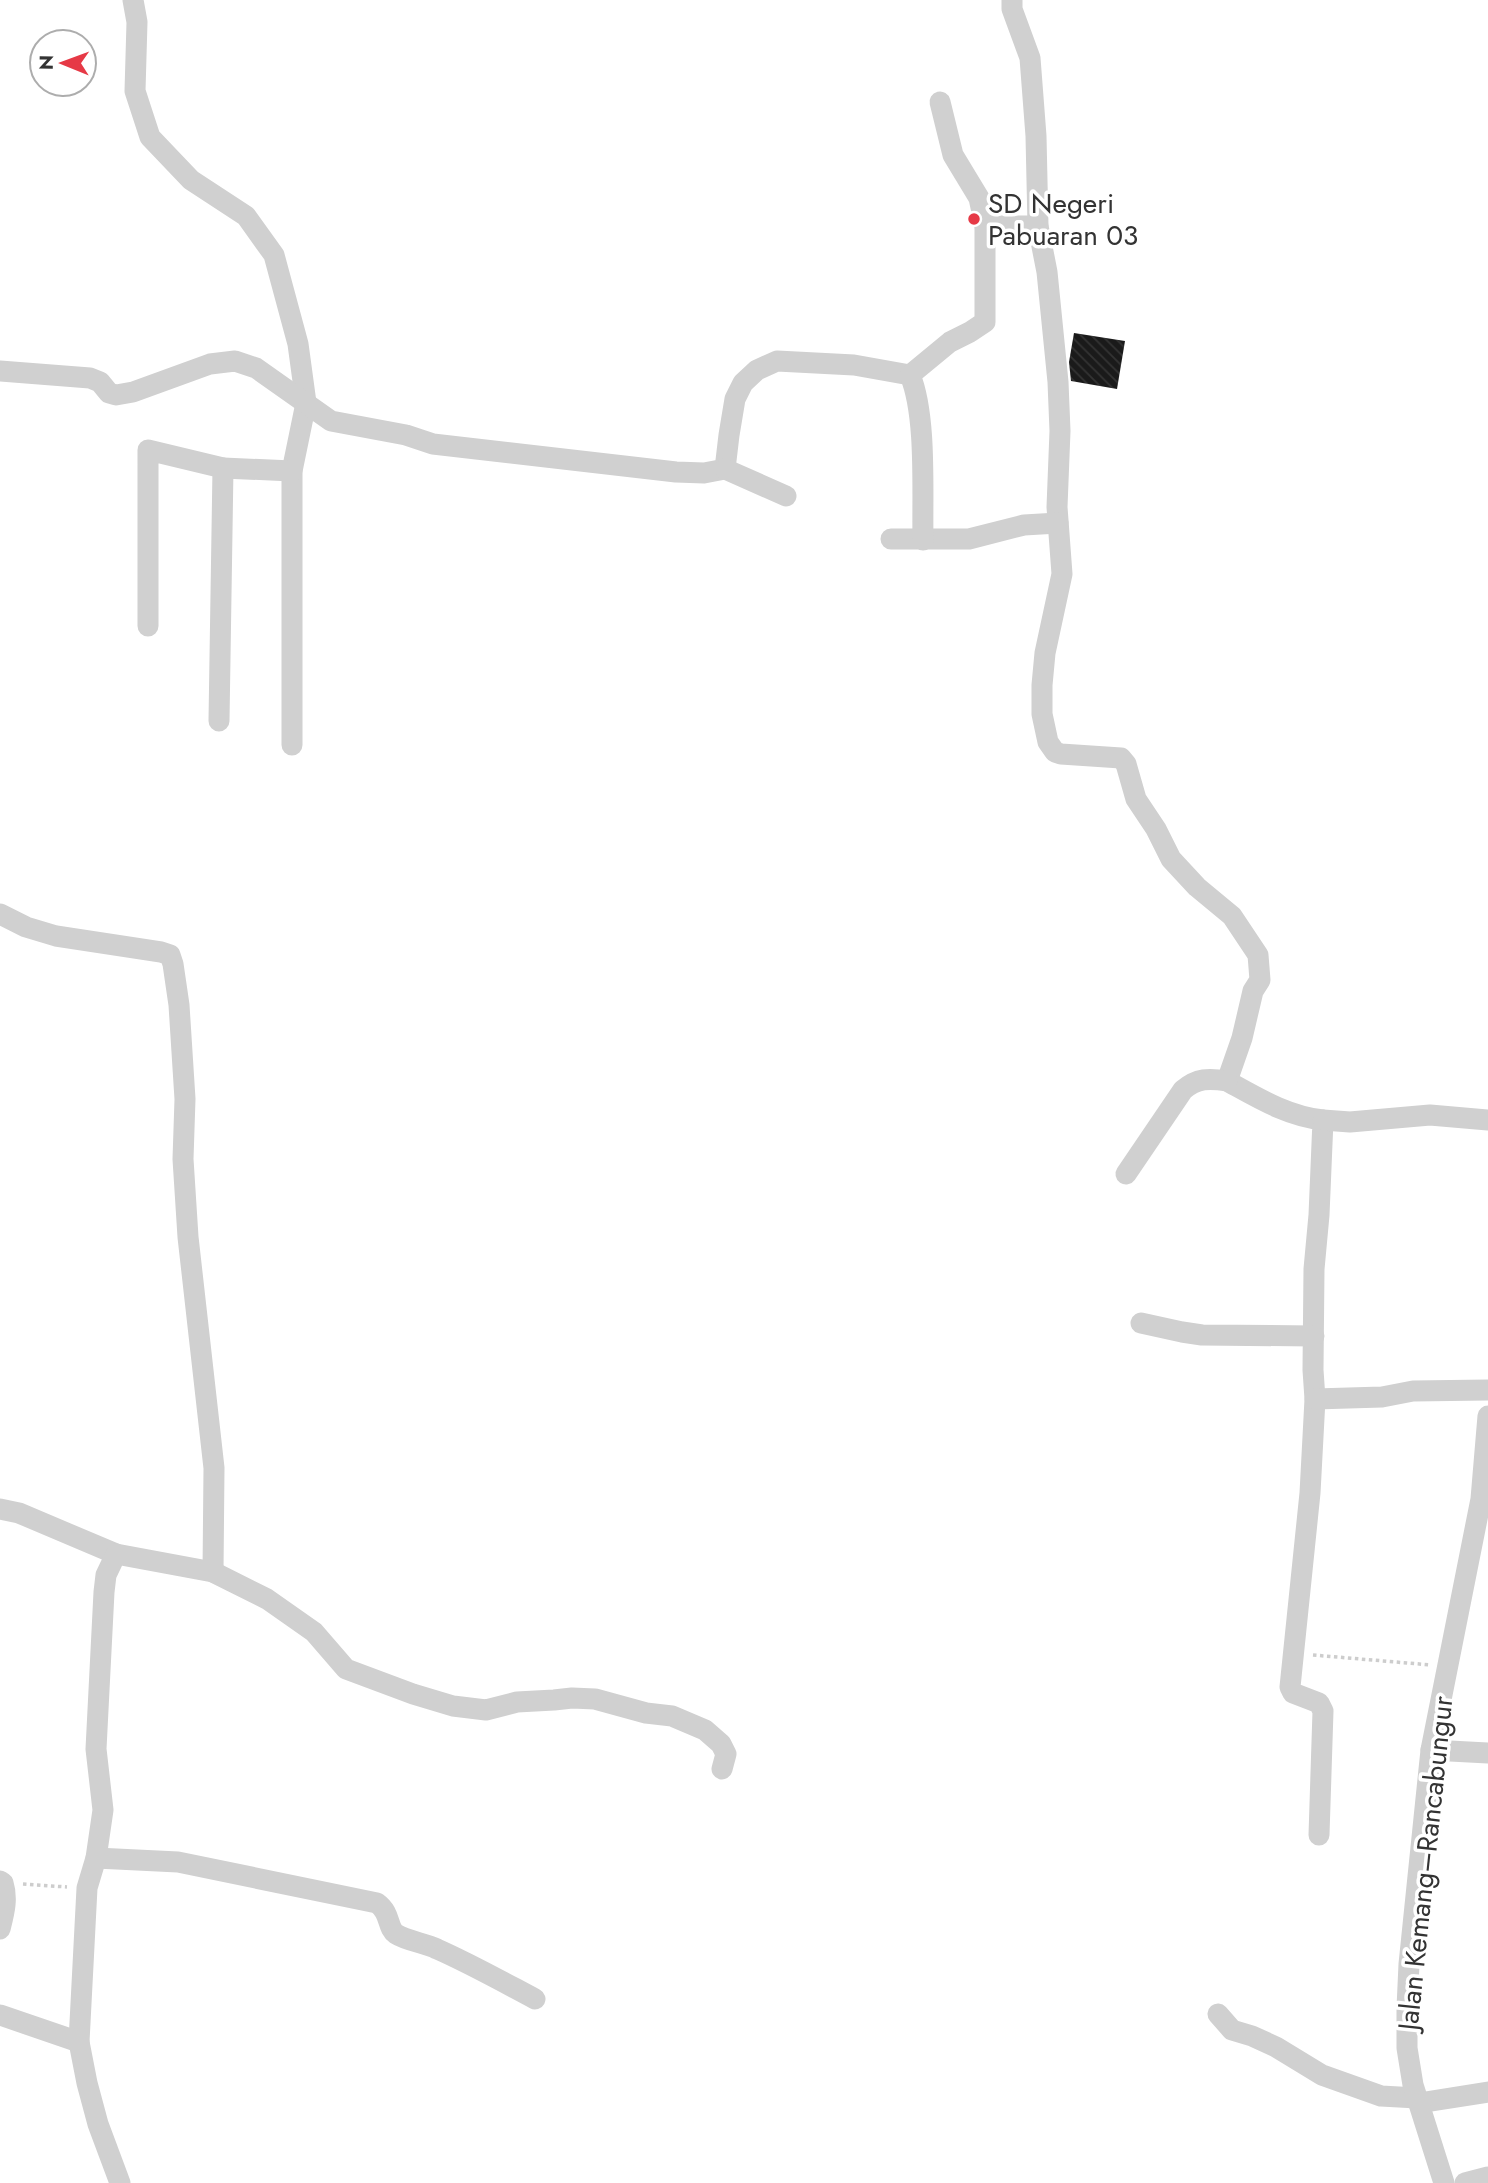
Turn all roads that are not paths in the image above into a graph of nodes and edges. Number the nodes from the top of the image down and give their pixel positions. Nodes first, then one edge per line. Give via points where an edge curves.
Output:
1 (133, 0) edge
2 (1012, 0) edge
3 (940, 103) dead end
4 (985, 226) junction
5 (1038, 226) junction
6 (0, 371) edge
7 (910, 375) junction
8 (306, 403) junction
9 (223, 468) junction
10 (725, 468) junction
11 (292, 471) junction
12 (786, 496) dead end
13 (1058, 523) junction
14 (891, 539) dead end
15 (923, 540) junction
16 (148, 626) dead end
17 (219, 721) dead end
18 (292, 746) dead end
19 (0, 914) edge
20 (1227, 1081) junction
21 (1323, 1120) junction
22 (1488, 1120) edge
23 (1126, 1174) dead end
24 (1141, 1323) dead end
25 (1314, 1336) junction
26 (1488, 1390) edge
27 (1315, 1399) junction
28 (1488, 1416) edge
29 (1485, 1499) edge
30 (0, 1509) edge
31 (116, 1554) junction
32 (213, 1572) junction
33 (1431, 1750) junction
34 (1488, 1753) edge
35 (722, 1769) dead end
36 (1319, 1835) dead end
37 (96, 1858) junction
38 (2, 1882) edge
39 (0, 1929) edge
40 (535, 1999) dead end
41 (1218, 2014) dead end
42 (0, 2015) edge
43 (79, 2042) junction
44 (1488, 2092) edge
45 (1418, 2101) junction
46 (1488, 2177) edge
47 (120, 2183) edge
48 (1444, 2183) edge
49 (1465, 2183) edge

1 - 8 street via 137,22 135,91 150,137 191,180 246,216 274,256 298,344
2 - 5 street via 1030,58
3 - 4 street via 953,155 979,198
4 - 5 street
4 - 7 street via 985,322 950,342
5 - 13 street via 1058,382
6 - 8 street via 90,378 116,395 210,364 235,361 257,368
7 - 10 street via 854,365 777,360 757,370 735,399
7 - 15 street via 916,389 921,440
8 - 10 street via 331,421 433,444 676,472
8 - 11 street
9 - 11 street
9 - 16 street via 148,450
9 - 17 street
10 - 12 street
11 - 18 street
13 - 15 street via 1024,525 970,539
13 - 20 street via 1062,574 1042,685 1048,742 1061,754 1124,761 1136,799 1171,859 1232,916 1258,955 1260,980
14 - 15 street
19 - 32 street via 56,936 161,952 170,955 173,964 185,1099 188,1237 214,1468
20 - 21 street via 1294,1115
20 - 23 street via 1204,1079 1183,1090
21 - 22 street via 1430,1115
21 - 25 street
24 - 25 street via 1202,1335
25 - 27 street
26 - 27 street
27 - 36 street via 1290,1687 1293,1693 1318,1703 1323,1711
28 - 29 street, Jalan Kemang–Rancabungur
29 - 33 street, Jalan Kemang–Rancabungur
30 - 31 street
31 - 32 street
31 - 37 street via 104,1592 96,1749 103,1810
32 - 35 street via 267,1599 314,1632 346,1668 367,1678 453,1706 486,1710 517,1702 584,1698 672,1716 705,1730 721,1744 726,1754
33 - 34 street
33 - 45 street, Jalan Kemang–Rancabungur via 1406,2008 1409,2059
37 - 40 street via 178,1861 377,1903 397,1935 424,1942
37 - 43 street via 87,1888
38 - 39 street via 6,1893
41 - 45 street via 1232,2030 1276,2047 1322,2075 1381,2096
42 - 43 street
43 - 47 street via 98,2124
44 - 45 street
45 - 48 street, Jalan Kemang–Rancabungur
46 - 49 street

